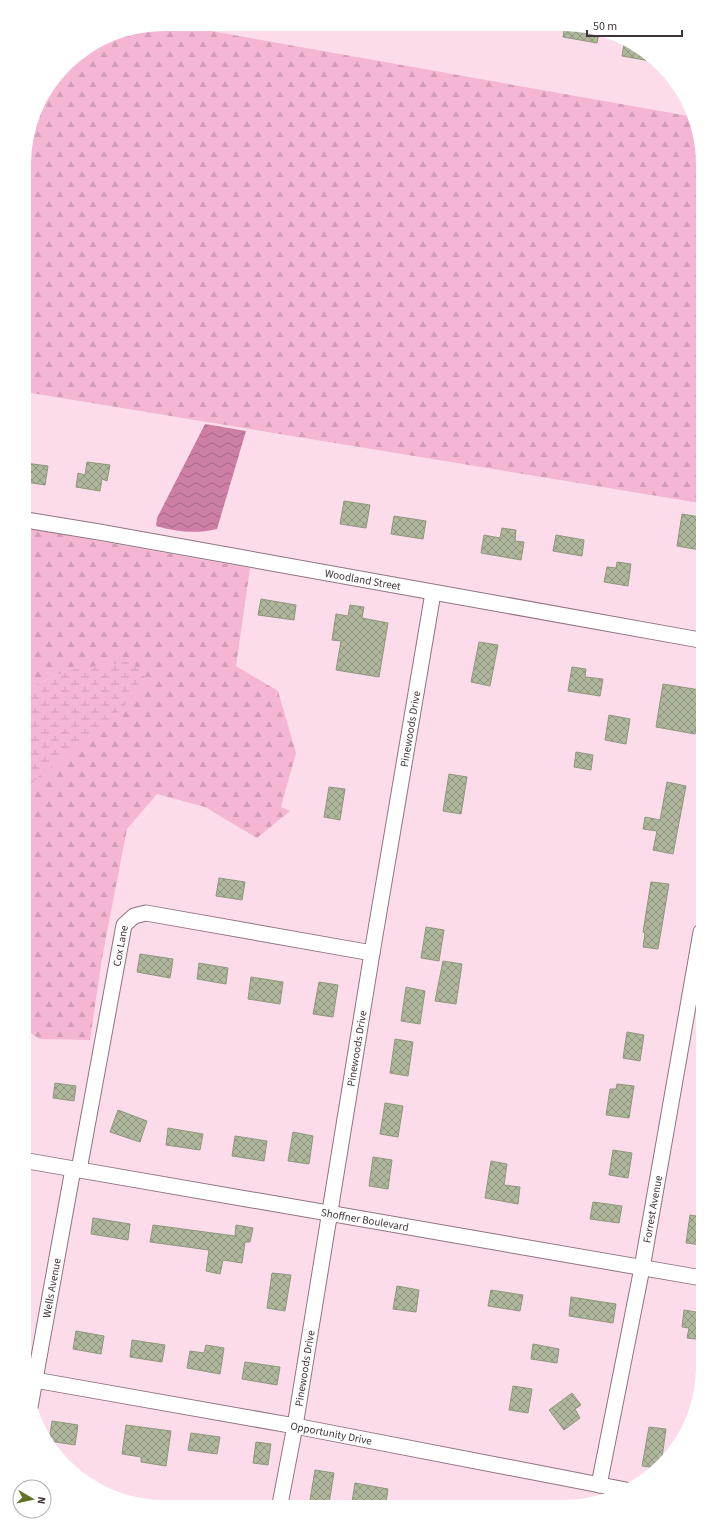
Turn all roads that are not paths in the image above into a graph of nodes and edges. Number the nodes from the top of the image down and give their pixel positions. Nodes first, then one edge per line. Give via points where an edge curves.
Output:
1 (31, 521) edge
2 (432, 593) junction
3 (696, 639) edge
4 (372, 953) junction
5 (696, 960) edge
6 (31, 1162) edge
7 (76, 1170) junction
8 (329, 1214) junction
9 (642, 1268) junction
10 (696, 1277) edge
11 (35, 1380) junction
12 (33, 1389) edge
13 (295, 1426) junction
14 (599, 1485) junction
15 (617, 1488) edge
16 (281, 1500) edge

1 - 2 street, Woodland Street
2 - 3 street, Woodland Street
2 - 4 street, Pinewoods Drive
4 - 7 street, Cox Lane via 146,913 134,916 124,925
4 - 8 street, Pinewoods Drive
5 - 9 street, Forrest Avenue
6 - 7 street, Shoffner Boulevard
7 - 8 street, Shoffner Boulevard
7 - 11 street, Wells Avenue
8 - 9 street, Shoffner Boulevard
8 - 13 street, Pinewoods Drive
9 - 10 street, Shoffner Boulevard
9 - 14 street, Forrest Avenue
11 - 12 street, Wells Avenue
11 - 13 street, Opportunity Drive
13 - 14 street, Opportunity Drive
13 - 16 street, Pinewoods Drive
14 - 15 street, Opportunity Drive

